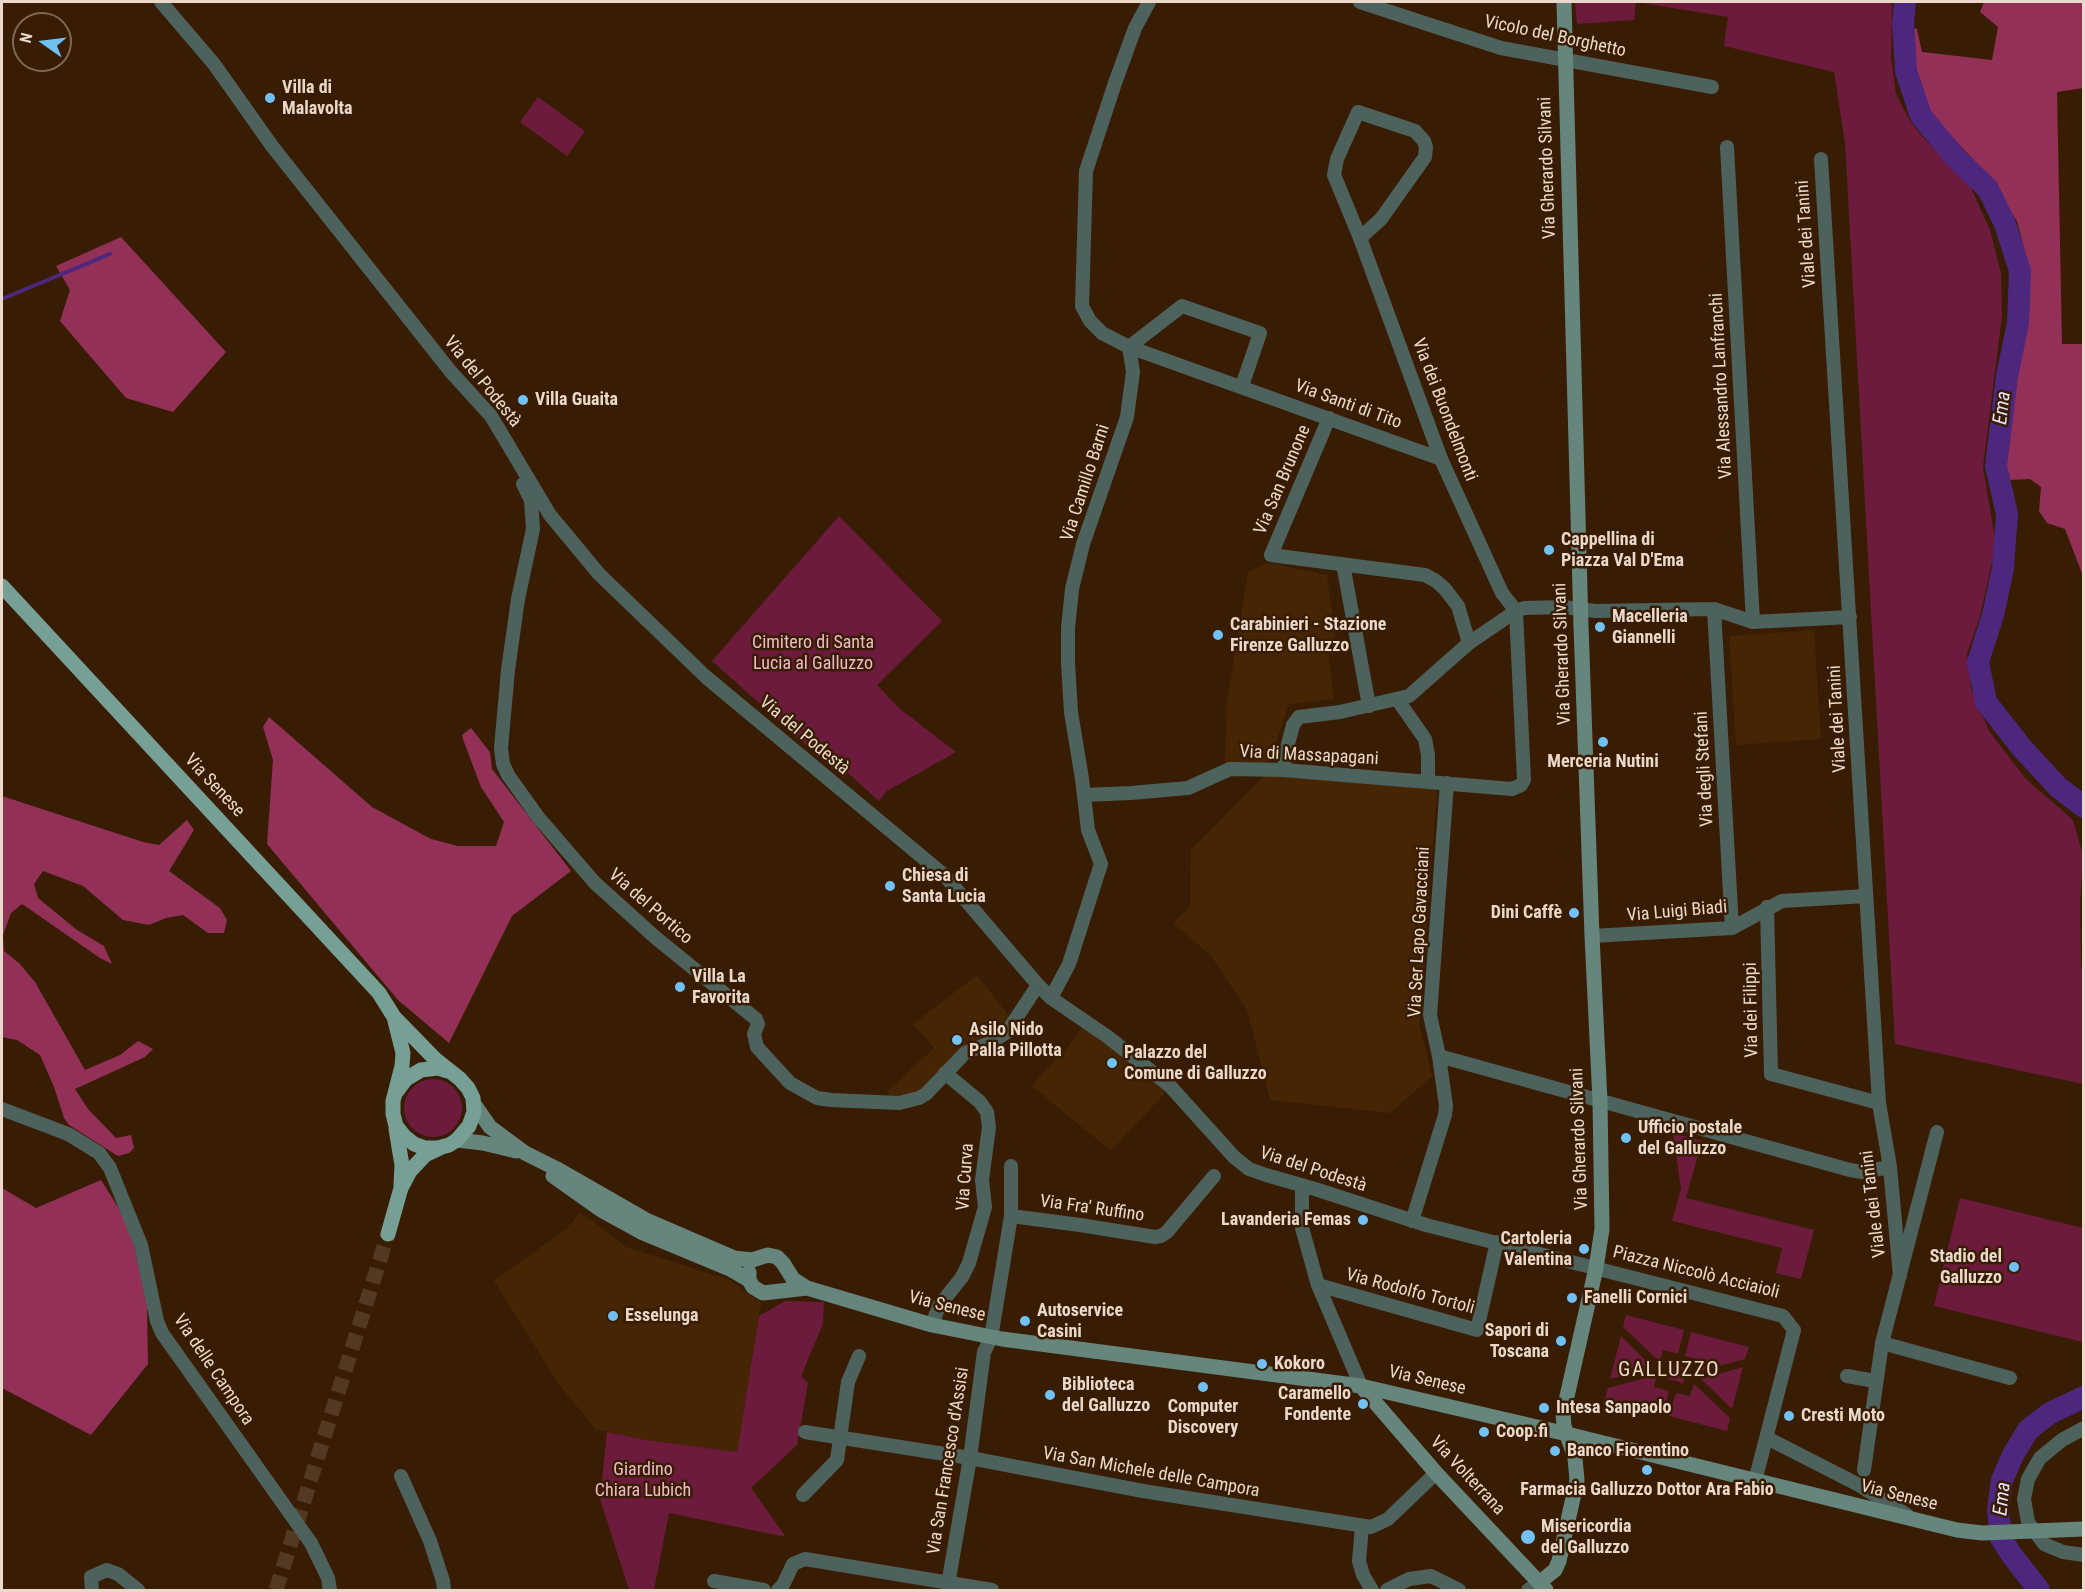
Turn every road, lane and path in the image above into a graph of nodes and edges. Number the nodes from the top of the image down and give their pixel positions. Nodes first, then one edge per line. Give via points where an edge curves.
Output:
1 (160, 2) edge
2 (1149, 2) edge
3 (1360, 2) edge
4 (1564, 2) edge
5 (1565, 59) junction
6 (1712, 87) dead end
7 (1727, 147) dead end
8 (1821, 159) dead end
9 (1360, 238) junction
10 (1129, 346) junction
11 (1242, 386) junction
12 (1329, 417) junction
13 (509, 445) junction
14 (1442, 459) junction
15 (1343, 564) junction
16 (2, 586) edge
17 (1714, 609) junction
18 (1581, 610) junction
19 (1516, 611) junction
20 (1850, 617) junction
21 (1753, 622) junction
22 (1469, 643) junction
23 (1396, 699) junction
24 (1369, 705) junction
25 (1284, 770) junction
26 (1428, 782) junction
27 (1447, 783) junction
28 (1084, 795) junction
29 (1866, 896) junction
30 (1767, 907) junction
31 (1732, 928) junction
32 (1592, 936) junction
33 (1038, 985) junction
34 (1051, 998) junction
35 (394, 1017) junction
36 (1439, 1056) junction
37 (945, 1073) junction
38 (453, 1074) junction
39 (395, 1096) junction
40 (1600, 1101) junction
41 (1879, 1103) junction
42 (474, 1104) junction
43 (2, 1109) edge
44 (393, 1114) junction
45 (1937, 1132) dead end
46 (450, 1144) junction
47 (529, 1155) junction
48 (1011, 1166) dead end
49 (1890, 1167) junction
50 (1214, 1176) dead end
51 (1302, 1185) junction
52 (401, 1188) junction
53 (1011, 1216) junction
54 (1412, 1221) junction
55 (388, 1233) tunnel mouth
56 (1497, 1242) junction
57 (757, 1259) junction
58 (1596, 1268) junction
59 (787, 1271) junction
60 (1900, 1276) junction
61 (749, 1280) junction
62 (1318, 1285) junction
63 (807, 1288) junction
64 (777, 1291) junction
65 (932, 1325) junction
66 (991, 1338) junction
67 (1882, 1343) junction
68 (859, 1356) dead end
69 (1847, 1376) dead end
70 (2010, 1378) dead end
71 (1875, 1381) junction
72 (1361, 1386) junction
73 (2084, 1428) edge
74 (805, 1432) dead end
75 (1567, 1434) junction
76 (841, 1437) junction
77 (1767, 1438) junction
78 (970, 1458) junction
79 (1864, 1470) dead end
80 (1436, 1473) junction
81 (401, 1476) dead end
82 (1755, 1481) junction
83 (803, 1495) dead end
84 (1914, 1519) junction
85 (1362, 1526) junction
86 (2084, 1529) edge
87 (2034, 1531) junction
88 (2084, 1555) edge
89 (714, 1581) dead end
90 (947, 1587) edge
91 (1538, 1588) edge
92 (92, 1590) edge
93 (138, 1590) edge
94 (330, 1590) edge
95 (444, 1590) edge
96 (764, 1590) edge
97 (778, 1590) edge
98 (992, 1590) edge
99 (1372, 1590) edge
100 (1388, 1590) edge
101 (1459, 1590) edge

1 - 13 street, Via del Podestà via 214,64 272,146 451,372 491,416
2 - 10 street via 1115,83 1089,158 1085,184 1082,306 1102,333
3 - 5 street, Vicolo del Borghetto via 1501,48
4 - 5 main road, Via Gherardo Silvani
5 - 6 street, Vicolo del Borghetto
5 - 18 main road, Via Gherardo Silvani
7 - 21 street, Via Alessandro Lanfranchi
8 - 20 street, Viale dei Tanini
9 - 9 street, Via dei Buondelmonti via 1334,175 1358,112 1415,131 1426,147 1425,156 1381,219
9 - 14 street, Via dei Buondelmonti
10 - 11 street, Via Santi di Tito
10 - 11 street via 1182,306 1260,333
10 - 28 street, Via Camillo Barni via 1133,372 1127,417 1083,544 1069,618 1071,712
11 - 12 street, Via Santi di Tito
12 - 14 street, Via Santi di Tito
12 - 15 street, Via San Brunone via 1271,555
13 - 33 street, Via del Podestà via 550,515 599,574 706,677 945,876
13 - 37 street, Via del Portico via 531,500 533,529 508,670 501,748 508,775 595,883 756,1019 757,1047 803,1092 831,1100 907,1102 926,1094
14 - 19 street, Via dei Buondelmonti via 1502,593
15 - 22 street, Via San Brunone via 1425,575 1436,581 1460,610
15 - 24 street
16 - 35 main road, Via Senese via 368,980
17 - 18 street
17 - 21 street
17 - 31 street, Via degli Stefani
18 - 19 street via 1533,607
18 - 32 main road, Via Gherardo Silvani
19 - 22 street
19 - 27 street, Via di Massapagani via 1524,780 1512,789
20 - 21 street
20 - 29 street, Viale dei Tanini
22 - 23 street via 1409,696
23 - 24 street
23 - 26 street via 1425,739
24 - 25 street via 1299,717 1293,725
25 - 26 street, Via di Massapagani
25 - 28 street, Via di Massapagani via 1230,769 1188,788
26 - 27 street, Via di Massapagani
27 - 36 street, Via Ser Lapo Gavacciani via 1430,1015
28 - 34 street, Via Camillo Barni via 1088,830 1101,864 1069,964
29 - 30 street, Via Luigi Biadi via 1782,901
29 - 41 street, Viale dei Tanini
30 - 31 street, Via Luigi Biadi
30 - 41 street, Via dei Filippi via 1772,1074
31 - 32 street, Via Luigi Biadi
32 - 40 main road, Via Gherardo Silvani
33 - 34 street, Via del Podestà
33 - 37 street, Via del Portico via 1007,1032 965,1053
34 - 51 street, Via del Podestà via 1170,1086 1234,1157 1249,1168
35 - 38 main road, Via Senese
35 - 39 main road, Via Senese via 402,1053
36 - 40 street
36 - 54 street, Via Ser Lapo Gavacciani via 1446,1115
37 - 65 street, Via Curva via 987,1112 982,1180 985,1207 969,1263 939,1306
38 - 39 main road via 438,1068 421,1070 406,1078
38 - 42 main road, Via Senese via 468,1088
39 - 44 main road, Via Senese
40 - 49 street via 1856,1171
40 - 58 main road, Via Gherardo Silvani via 1602,1230
41 - 49 street, Viale dei Tanini
42 - 46 main road via 469,1126
42 - 47 main road, Via Senese via 490,1127
43 - 94 street, Via delle Campora via 68,1134 99,1154 110,1168 141,1245 162,1333 311,1543
44 - 46 main road, Via Senese via 400,1131 414,1144 425,1148
44 - 52 main road
45 - 60 street
46 - 47 main road, Via Senese via 483,1143
46 - 52 main road via 431,1151 415,1164
47 - 57 main road, Via Senese via 648,1221 734,1258
47 - 61 main road, Via Senese via 609,1214 657,1240
48 - 53 street
49 - 60 street, Viale dei Tanini
50 - 53 street, Via Fra' Ruffino via 1161,1236
51 - 54 street, Via del Podestà
51 - 62 street via 1302,1228
52 - 55 main road
53 - 66 street
54 - 56 street, Via del Podestà
56 - 58 street, Via del Podestà
56 - 62 street, Via Rodolfo Tortoli via 1478,1330
57 - 59 main road, Via Senese via 777,1257
57 - 61 main road via 749,1270
58 - 75 main road, Piazza Niccolò Acciaioli via 1565,1402 1563,1420
58 - 77 street, Piazza Niccolò Acciaioli via 1783,1316 1794,1330
59 - 63 main road, Via Senese
59 - 64 main road via 784,1284
60 - 67 street
61 - 64 main road, Via Senese via 759,1292
62 - 72 street
63 - 64 main road, Via Senese
63 - 65 main road, Via Senese
65 - 66 main road, Via Senese
66 - 72 main road, Via Senese
66 - 78 street, Via San Francesco d'Assisi via 984,1352
67 - 70 street
67 - 71 street
68 - 76 street via 848,1382
69 - 71 street
71 - 79 street
72 - 75 main road, Via Senese
72 - 80 main road, Via Volterrana
73 - 87 street via 2040,1458 2028,1479 2025,1511
74 - 76 street, Via San Michele delle Campora
75 - 82 main road, Via Senese
75 - 91 main road, Piazza Niccolò Acciaioli via 1575,1458 1576,1480 1559,1561
76 - 78 street, Via San Michele delle Campora
76 - 83 street via 837,1460
77 - 82 street, Piazza Niccolò Acciaioli
77 - 84 street via 1859,1485
78 - 85 street, Via San Michele delle Campora
78 - 90 street, Via San Francesco d'Assisi
80 - 85 street, Via San Michele delle Campora via 1388,1519 1371,1527
80 - 91 main road, Via Volterrana
81 - 95 street via 430,1541
82 - 84 main road, Via Senese
84 - 87 main road, Via Senese via 1982,1533
85 - 99 street via 1359,1562
86 - 87 main road, Via Senese
87 - 88 street via 2052,1548
89 - 96 street
90 - 97 street via 805,1559 793,1564
90 - 98 street
92 - 93 street via 91,1576 107,1570
100 - 101 street via 1409,1579 1431,1576

